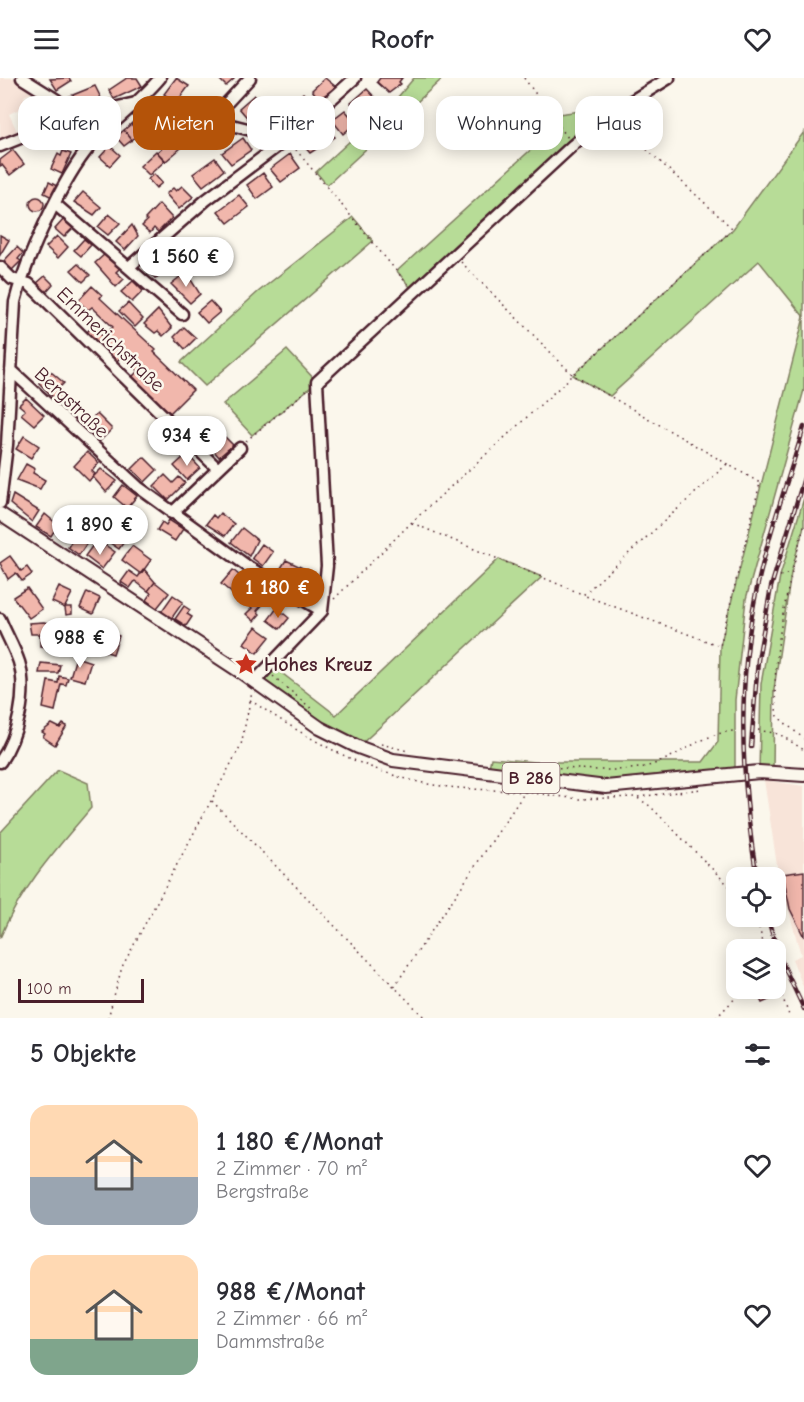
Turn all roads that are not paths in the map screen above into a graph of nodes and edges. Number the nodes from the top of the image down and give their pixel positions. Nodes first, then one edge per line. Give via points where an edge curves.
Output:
1 (22, 78) edge
2 (160, 78) edge
3 (250, 78) edge
4 (355, 78) edge
5 (669, 78) edge
6 (51, 96) edge
7 (145, 96) edge
8 (233, 96) edge
9 (335, 96) edge
10 (133, 104) edge
11 (133, 108) edge
12 (0, 146) edge
13 (272, 150) edge
14 (56, 204) junction
15 (0, 267) edge
16 (129, 267) junction
17 (20, 283) junction
18 (182, 314) dead end
19 (11, 370) junction
20 (4, 443) edge
21 (240, 448) road end
22 (219, 469) junction
23 (0, 503) edge
24 (172, 513) junction
25 (0, 514) edge
26 (322, 611) junction
27 (0, 619) edge
28 (258, 678) junction
29 (0, 762) edge
30 (804, 775) edge

1 - 6 street
2 - 7 street
3 - 8 street
4 - 9 street
5 - 26 street via 609,115 573,145 317,382 327,566
10 - 12 street via 70,118
11 - 14 street via 91,146
13 - 16 street via 206,200
14 - 16 street
14 - 17 street
15 - 17 street, Emmerichstraße
16 - 18 street
17 - 19 street via 15,302
17 - 22 street, Emmerichstraße via 29,284
19 - 20 street
19 - 24 street, Bergstraße via 84,440
20 - 23 street
21 - 22 street
22 - 24 street
24 - 26 street, Bergstraße via 250,568
25 - 28 main road, B 286
26 - 28 street
27 - 29 street via 20,665 21,691 18,721
28 - 30 main road, B 286 via 274,695 320,728 393,760 606,787 759,772

